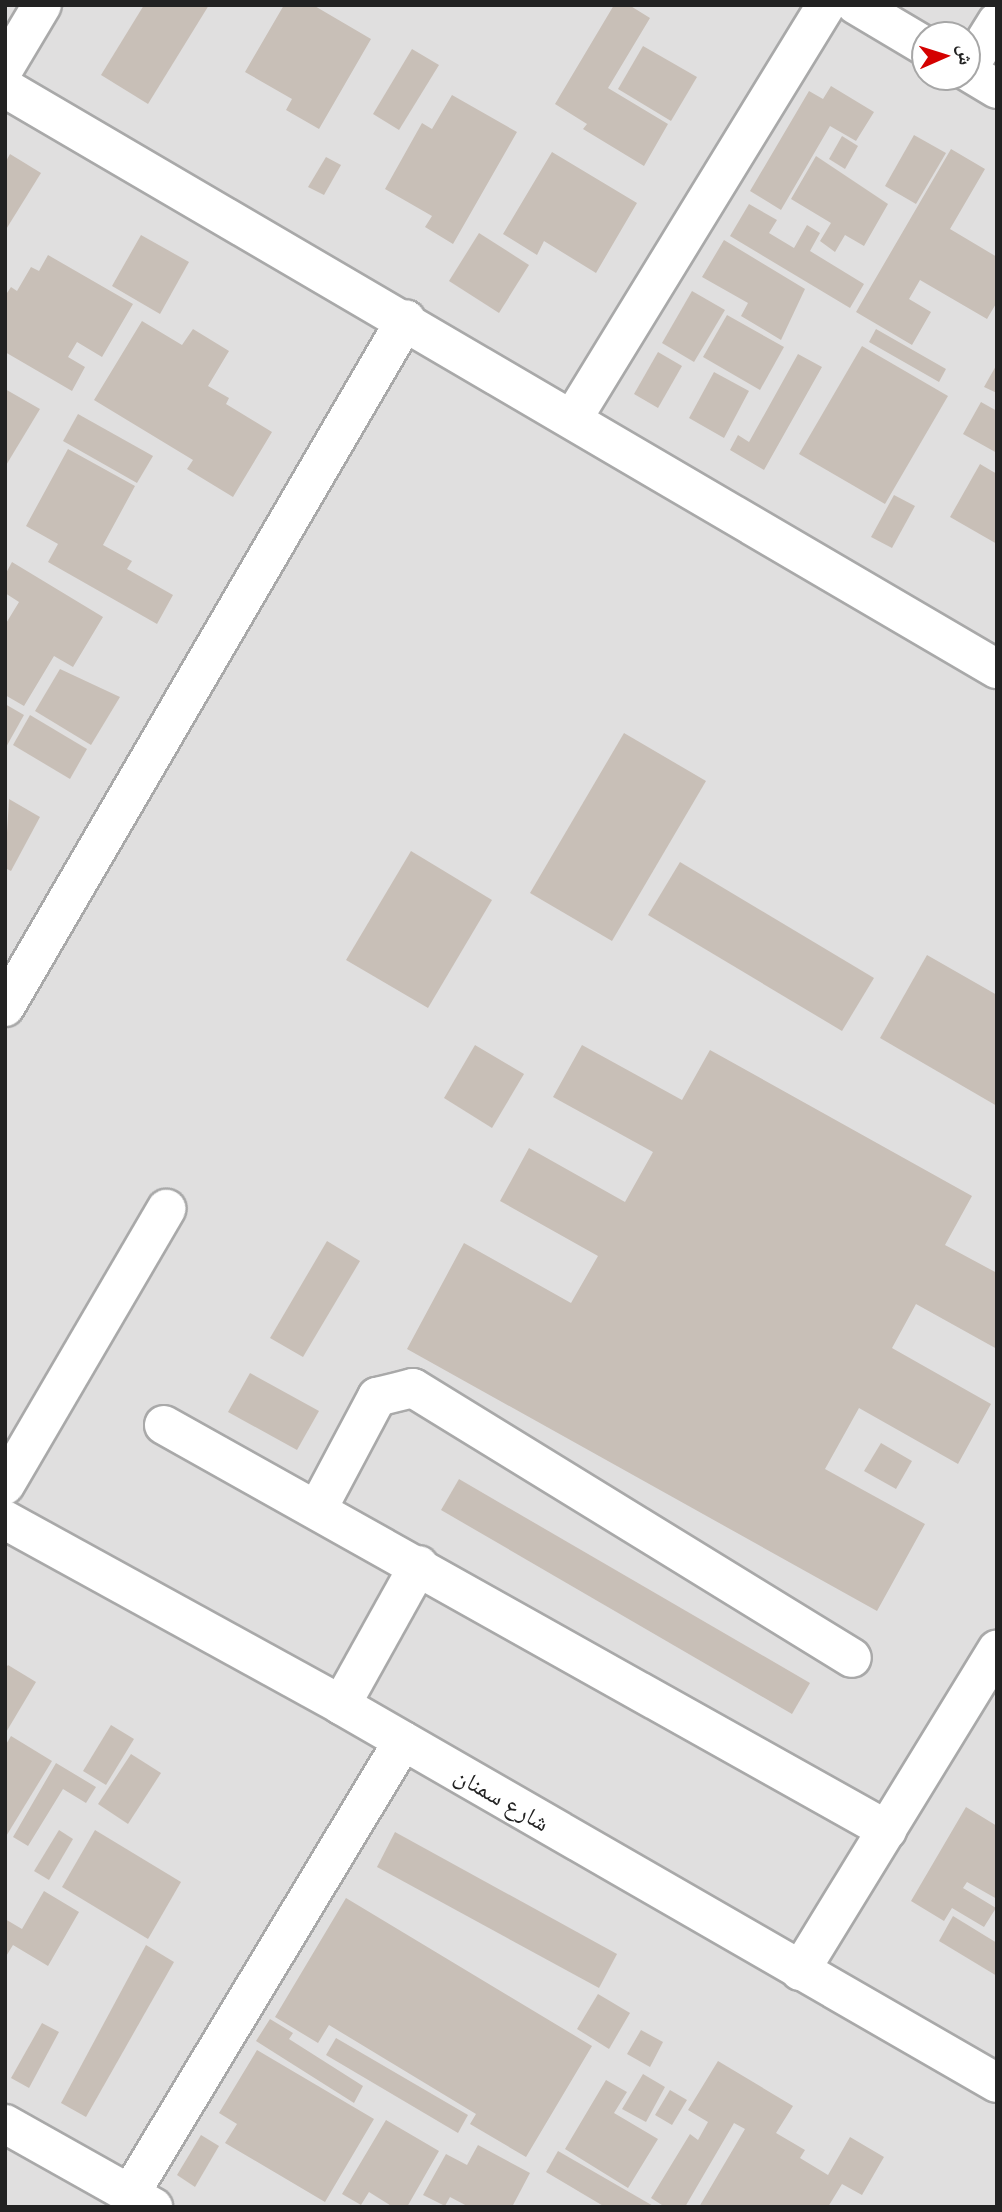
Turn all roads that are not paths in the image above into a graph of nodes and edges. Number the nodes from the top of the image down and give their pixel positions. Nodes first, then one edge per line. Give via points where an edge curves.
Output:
1 (42, 5) edge
2 (826, 5) edge
3 (856, 5) edge
4 (997, 22) edge
5 (911, 38) edge
6 (981, 48) edge
7 (5, 67) edge
8 (981, 79) edge
9 (5, 88) edge
10 (997, 89) edge
11 (406, 319) junction
12 (573, 418) junction
13 (997, 669) edge
14 (5, 1007) edge
15 (166, 1209) dead end
16 (163, 1425) dead end
17 (5, 1485) edge
18 (318, 1508) junction
19 (5, 1520) edge
20 (419, 1565) junction
21 (997, 1650) edge
22 (852, 1658) dead end
23 (341, 1705) junction
24 (402, 1741) junction
25 (887, 1829) junction
26 (800, 1971) junction
27 (997, 2083) edge
28 (5, 2124) edge
29 (141, 2200) edge

1 - 7 street
2 - 12 street
3 - 5 street
4 - 6 street
8 - 10 street
9 - 11 street
11 - 12 street
11 - 14 street
12 - 13 street
15 - 17 street
16 - 18 street
18 - 20 street
18 - 22 street via 377,1397 413,1388
19 - 23 street, شارع سمنان
20 - 23 street
20 - 25 street
21 - 25 street
23 - 24 street, شارع سمنان
24 - 26 street, شارع سمنان
24 - 29 street
25 - 26 street
26 - 27 street, شارع سمنان
28 - 29 street

